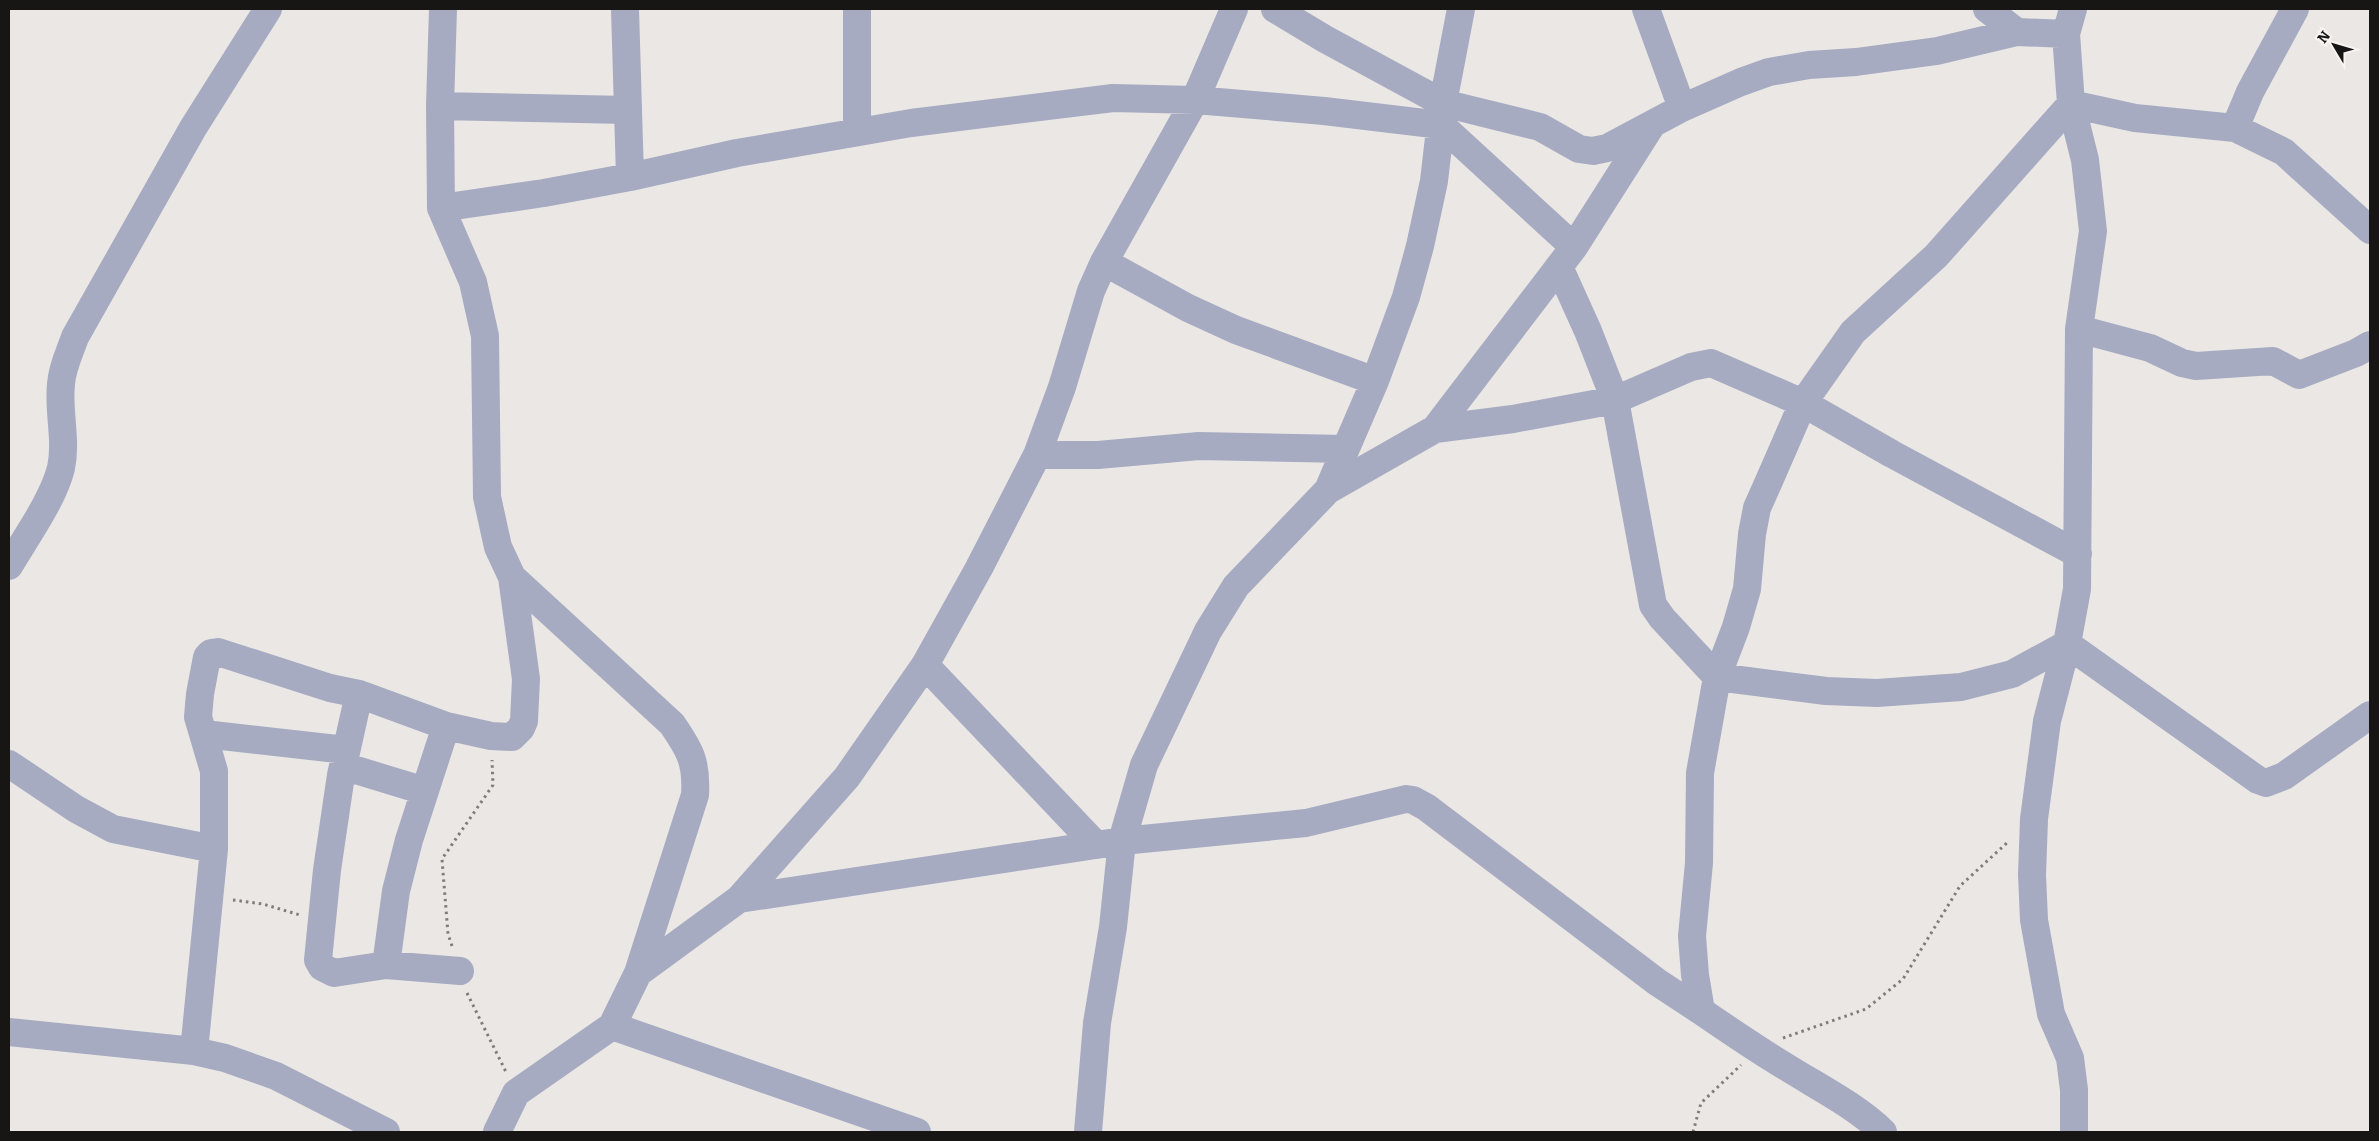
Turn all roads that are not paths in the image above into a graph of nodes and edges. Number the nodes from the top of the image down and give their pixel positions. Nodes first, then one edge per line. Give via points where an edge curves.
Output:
1 (268, 9) edge
2 (443, 9) edge
3 (625, 9) edge
4 (857, 9) edge
5 (1234, 9) edge
6 (1275, 9) edge
7 (1461, 9) edge
8 (1646, 9) edge
9 (1987, 9) edge
10 (2296, 9) edge
11 (2069, 21) edge
12 (2017, 32) junction
13 (1195, 100) junction
14 (2071, 104) junction
15 (440, 106) junction
16 (1682, 108) junction
17 (627, 110) junction
18 (1442, 114) junction
19 (1653, 124) junction
20 (2235, 128) junction
21 (857, 131) junction
22 (630, 177) junction
23 (441, 208) junction
24 (2370, 230) edge
25 (1567, 258) junction
26 (1104, 262) junction
27 (2079, 329) junction
28 (2370, 345) edge
29 (1375, 381) junction
30 (1615, 400) junction
31 (1802, 403) junction
32 (1435, 428) junction
33 (1345, 449) junction
34 (1037, 455) junction
35 (1328, 490) junction
36 (2078, 554) junction
37 (9, 566) edge
38 (512, 576) junction
39 (2067, 644) junction
40 (925, 665) junction
41 (1718, 677) junction
42 (359, 694) junction
43 (2370, 716) edge
44 (446, 726) junction
45 (204, 734) junction
46 (345, 758) junction
47 (9, 764) edge
48 (425, 790) junction
49 (1122, 841) junction
50 (1096, 845) junction
51 (214, 849) junction
52 (739, 899) junction
53 (386, 965) junction
54 (460, 971) road end
55 (638, 972) junction
56 (1701, 1011) junction
57 (612, 1026) junction
58 (9, 1032) edge
59 (194, 1051) junction
60 (386, 1132) edge
61 (497, 1132) edge
62 (917, 1132) edge
63 (1088, 1132) edge
64 (1883, 1132) edge
65 (2074, 1132) edge

1 - 37 street via 193,128 75,337 61,383 64,434 61,467 54,488
2 - 15 street
3 - 17 street
4 - 21 street
5 - 13 street
6 - 18 street
7 - 18 street
8 - 16 street
9 - 12 street
10 - 20 street via 2250,92
11 - 12 street
11 - 14 street
12 - 16 street via 1936,51 1769,72
13 - 18 street via 1324,111
13 - 21 street via 1114,98
13 - 26 street
14 - 20 street via 2135,118
14 - 27 street via 2084,160 2093,231
14 - 31 street via 1936,256 1854,332
15 - 17 street
15 - 23 street
16 - 19 street
17 - 22 street
18 - 19 street via 1540,127 1579,148 1593,151 1607,148
18 - 25 street
18 - 29 street via 1434,182 1420,246 1406,297
19 - 25 street
20 - 24 street via 2284,152
21 - 22 street
22 - 23 street
23 - 38 street via 473,282 485,336 487,498 498,547
25 - 30 street
25 - 32 street
26 - 29 street via 1236,330
26 - 34 street via 1091,291
27 - 28 street via 2150,348 2196,366 2273,361 2299,375
27 - 36 street
29 - 33 street
30 - 31 street via 1691,367 1711,363
30 - 32 street via 1513,419
30 - 41 street via 1654,605 1662,618
31 - 36 street
31 - 41 street via 1758,508 1747,589
32 - 35 street
33 - 34 street via 1199,446 1098,455
33 - 35 street
34 - 40 street
35 - 49 street via 1236,586 1208,631 1144,765
36 - 39 street via 2077,589
38 - 44 street via 526,679 521,728 512,737
38 - 55 street via 672,724 688,746 696,773 695,795
39 - 41 street via 2012,674 1961,687 1923,691 1877,694 1826,691
39 - 43 street via 2266,783 2284,776
39 - 65 street via 2047,721 2034,819 2032,875 2034,920 2051,1014 2070,1058
40 - 50 street
40 - 52 street via 847,777
41 - 56 street via 1700,774 1699,863 1692,936 1694,975
42 - 44 street
42 - 45 street via 330,688 218,652 211,653 204,664 198,717
42 - 46 street
44 - 48 street
45 - 46 street
45 - 51 street via 214,770
46 - 48 street
46 - 53 street via 318,960 322,967 334,973
47 - 51 street via 76,809 113,828
48 - 53 street via 408,840 396,891
49 - 50 street
49 - 56 street via 1306,823 1413,800 1657,982
49 - 63 street via 1113,926 1097,1023
50 - 52 street
51 - 59 street
52 - 55 street
53 - 54 street
55 - 57 street
56 - 64 street via 1839,1099
57 - 61 street via 516,1093
57 - 62 street
58 - 59 street
59 - 60 street via 276,1076

